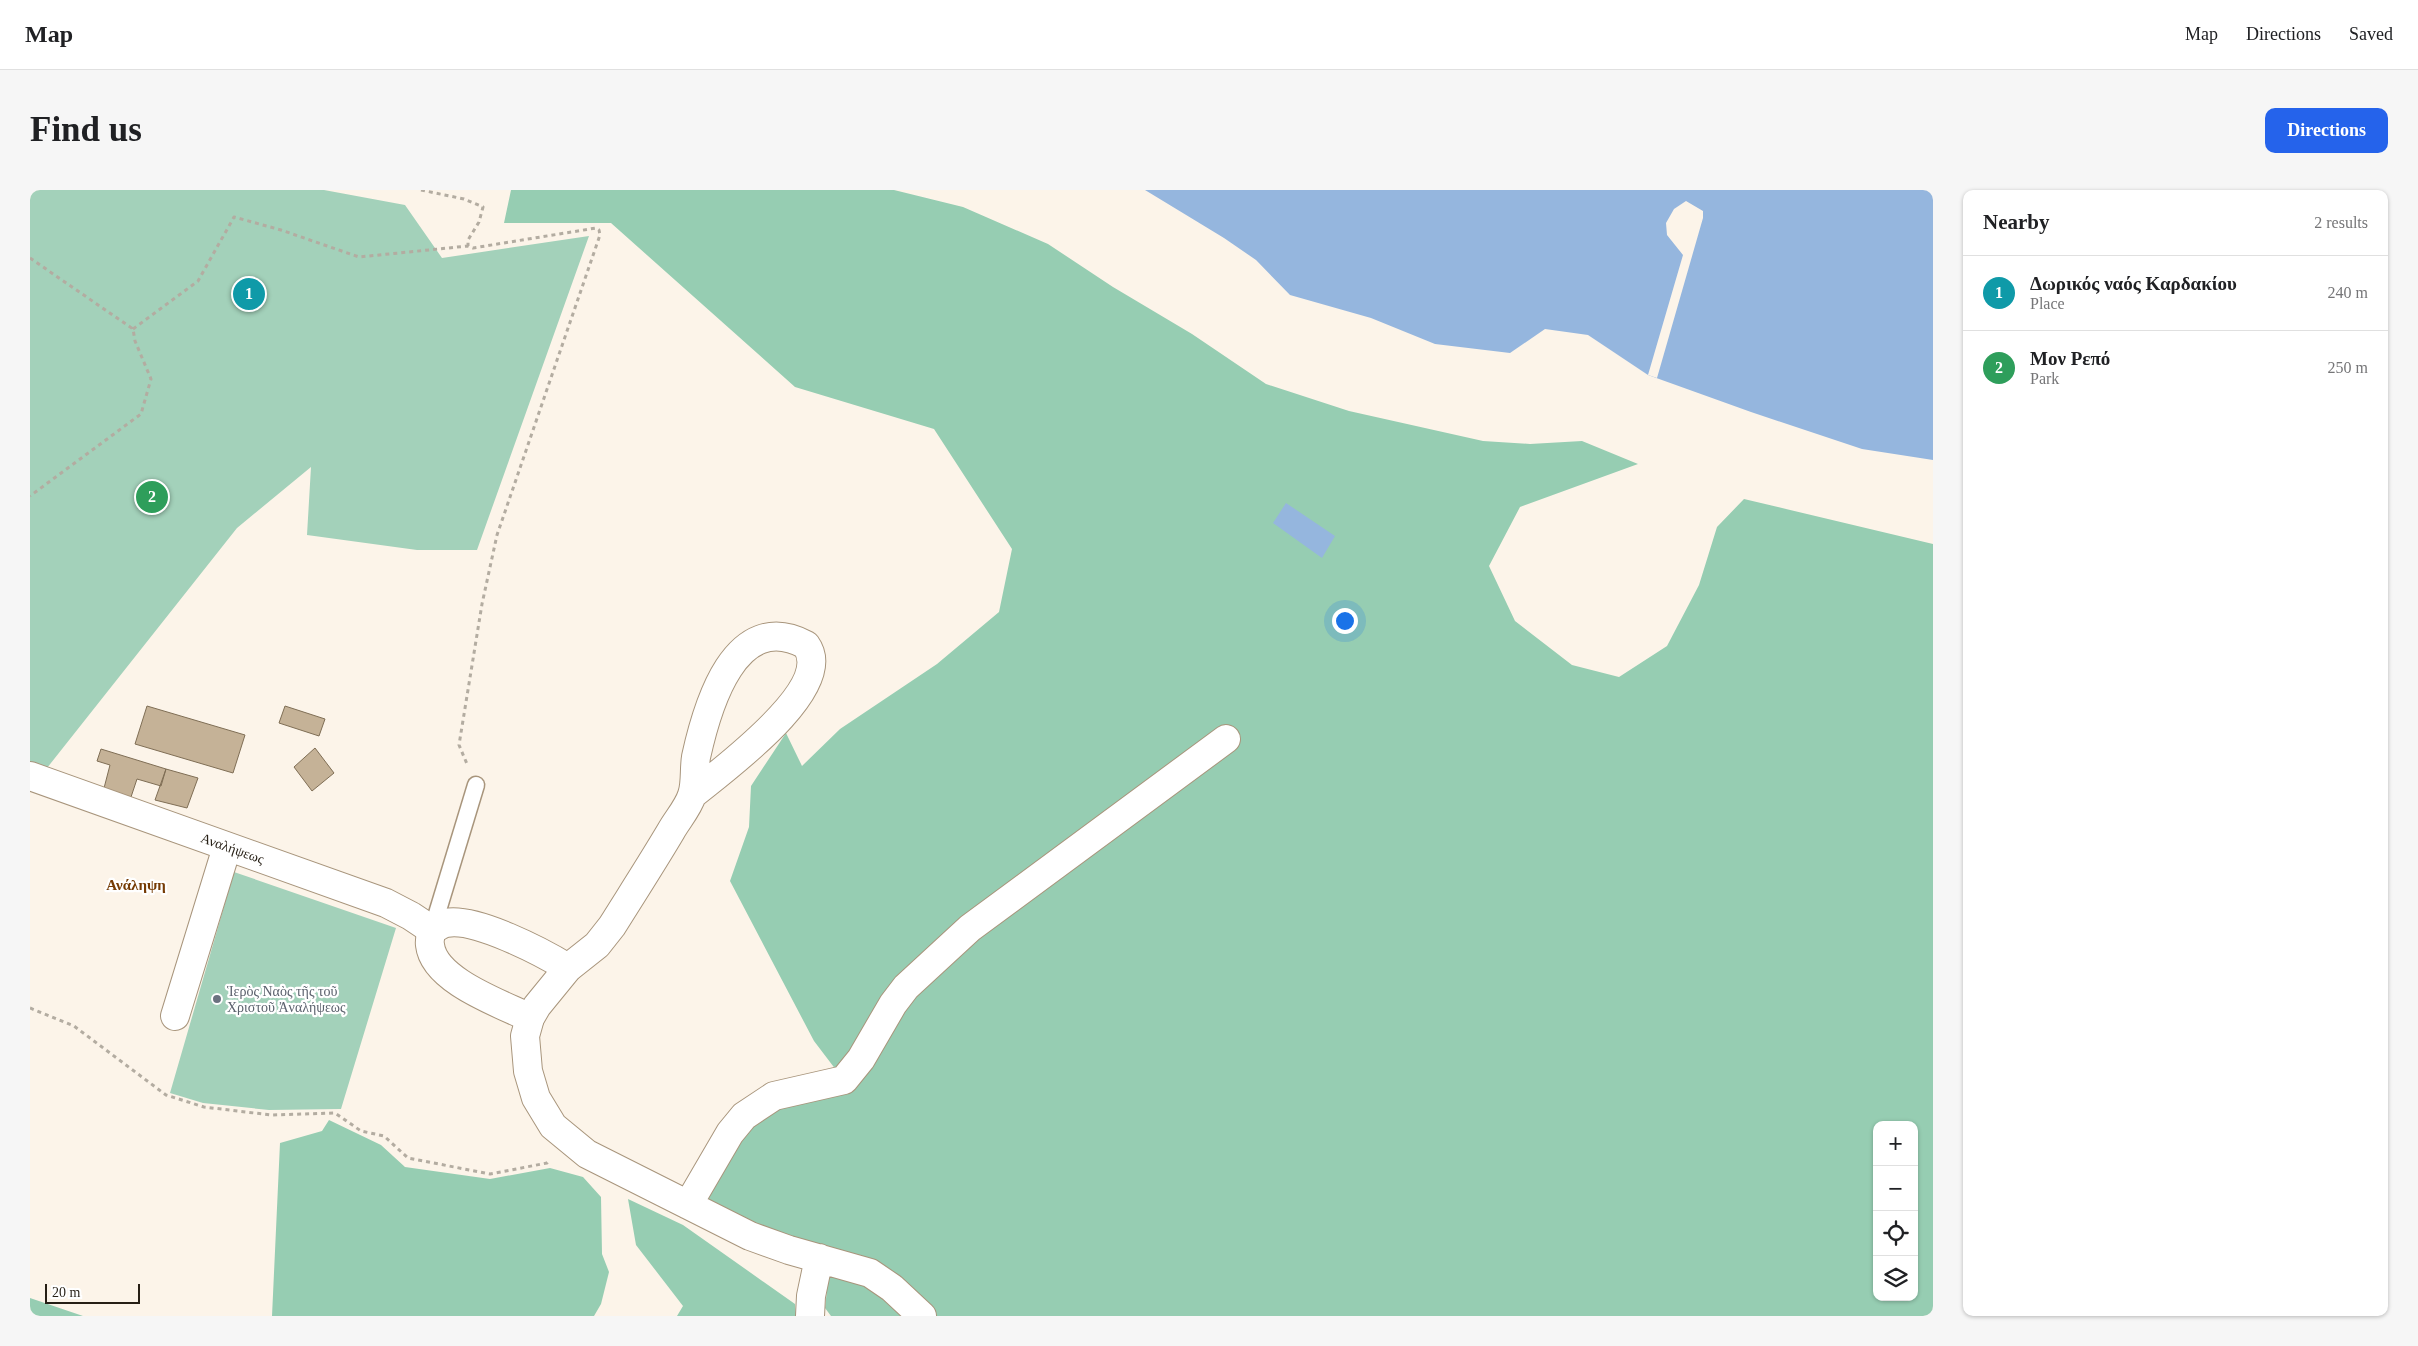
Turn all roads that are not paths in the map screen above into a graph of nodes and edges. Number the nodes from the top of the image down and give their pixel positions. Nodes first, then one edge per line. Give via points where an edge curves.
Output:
1 (1226, 740) dead end
2 (30, 776) edge
3 (476, 785) road end
4 (692, 795) junction
5 (227, 847) junction
6 (432, 930) junction
7 (568, 968) junction
8 (175, 1016) dead end
9 (530, 1018) junction
10 (688, 1205) junction
11 (819, 1258) junction
12 (810, 1316) edge
13 (922, 1316) edge

1 - 10 street via 970,928 906,987 844,1080 774,1096 744,1116 730,1133
2 - 5 street, Αναλήψεως
3 - 6 lane
4 - 4 street via 706,718 716,693 740,652 758,639 772,636 806,645 812,662 793,704 747,749
4 - 7 street via 612,926 597,945
5 - 6 street, Αναλήψεως via 386,903
5 - 8 street
6 - 7 street via 445,923 462,923 518,941
6 - 9 street via 429,944 434,958 450,976
7 - 9 street
9 - 10 street via 525,1036 528,1071 536,1098 553,1126 587,1154
10 - 11 street via 750,1236
11 - 12 street
11 - 13 street via 870,1273

